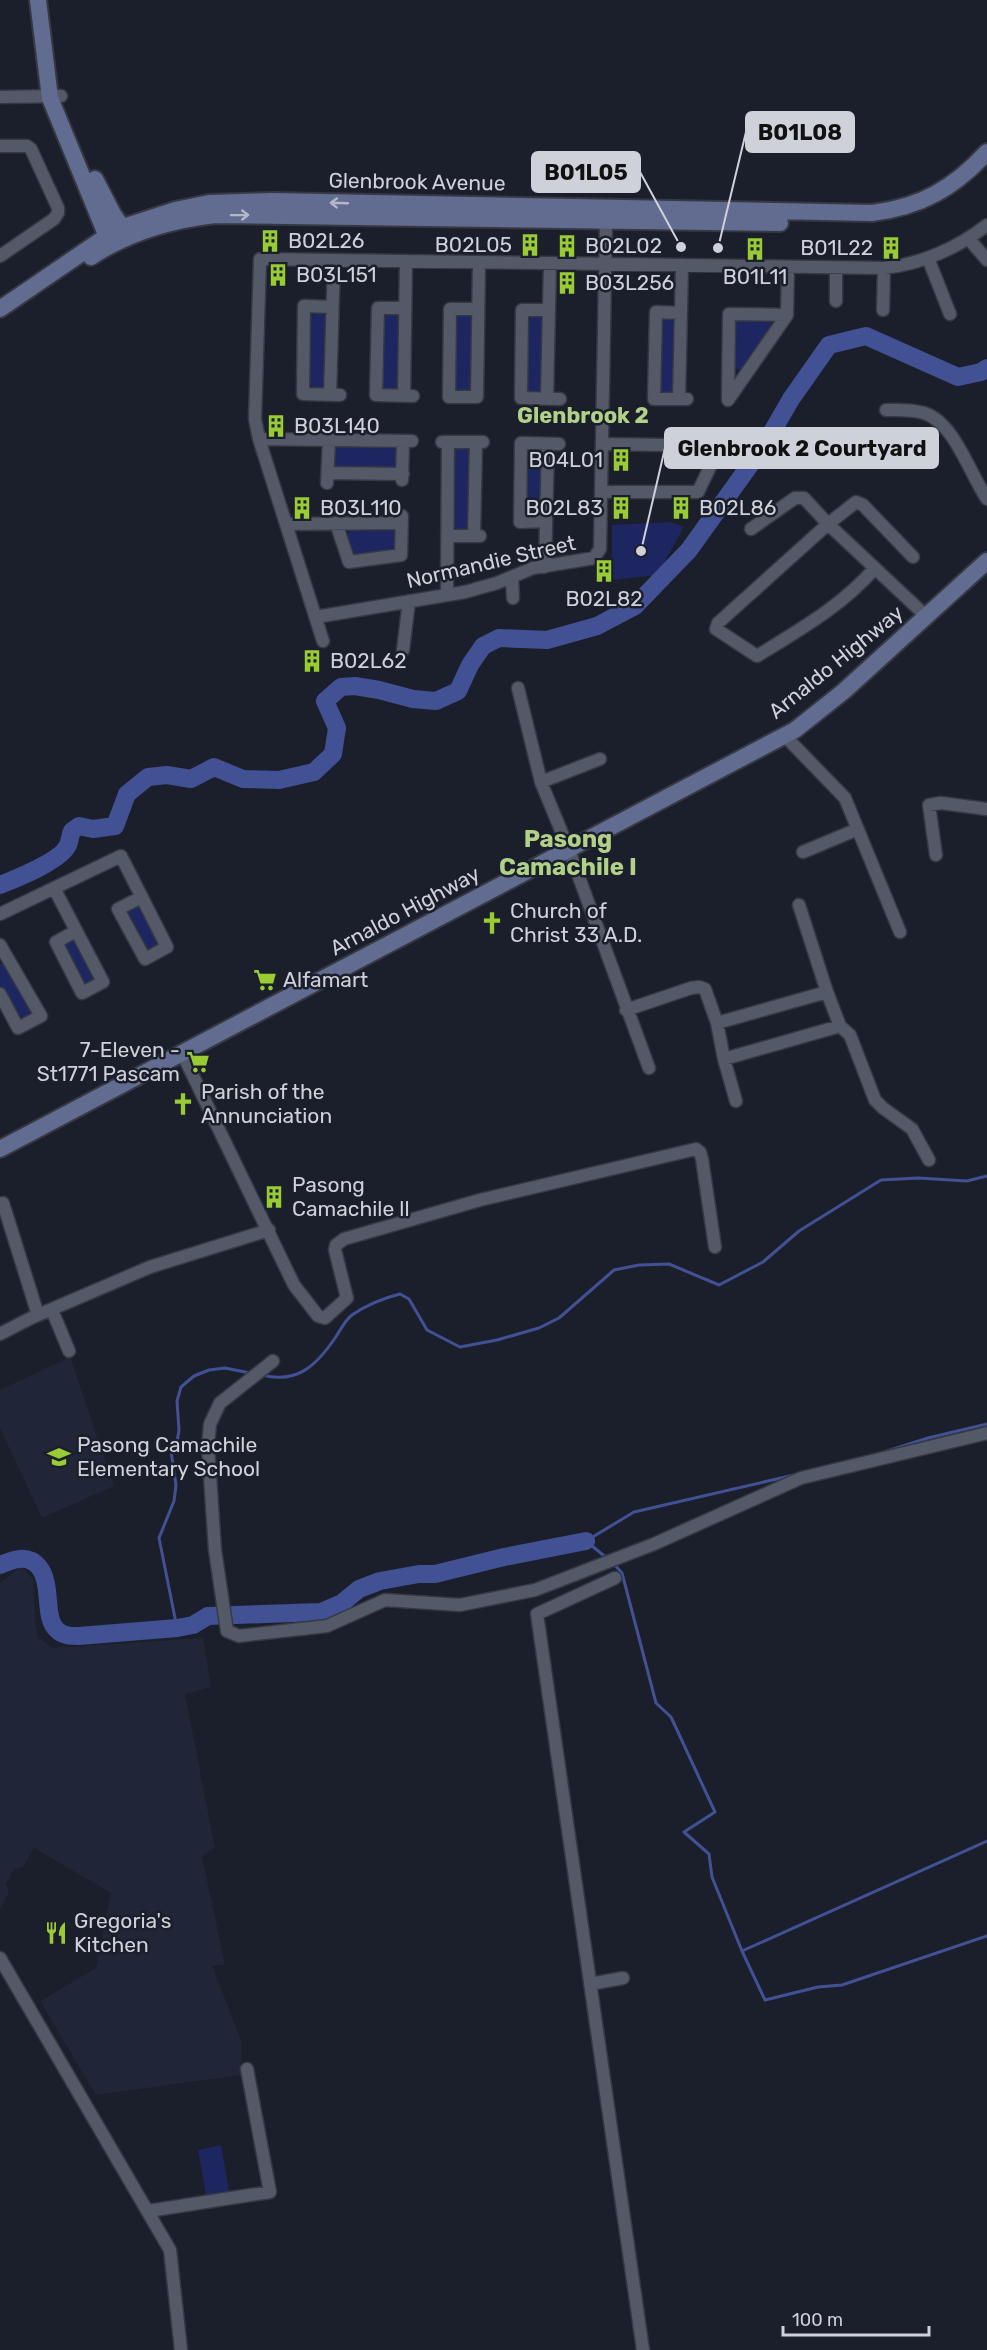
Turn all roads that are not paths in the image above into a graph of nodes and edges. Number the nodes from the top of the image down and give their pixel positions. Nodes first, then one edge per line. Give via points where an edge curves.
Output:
1 (39, 0) edge
2 (47, 0) edge
3 (0, 97) edge
4 (56, 97) junction
5 (0, 146) edge
6 (987, 152) edge
7 (987, 168) edge
8 (606, 221) junction
9 (987, 225) edge
10 (126, 232) junction
11 (968, 238) junction
12 (108, 240) junction
13 (0, 256) edge
14 (928, 258) junction
15 (334, 260) junction
16 (987, 260) edge
17 (406, 261) junction
18 (479, 262) junction
19 (550, 263) junction
20 (605, 264) junction
21 (682, 265) junction
22 (788, 267) junction
23 (836, 268) junction
24 (884, 268) junction
25 (836, 301) dead end
26 (332, 307) junction
27 (405, 308) junction
28 (0, 309) edge
29 (478, 309) junction
30 (549, 310) junction
31 (883, 310) dead end
32 (681, 313) junction
33 (950, 314) dead end
34 (787, 315) junction
35 (0, 322) edge
36 (547, 398) junction
37 (560, 399) dead end
38 (886, 410) dead end
39 (259, 439) junction
40 (328, 440) junction
41 (602, 444) junction
42 (711, 446) junction
43 (726, 446) dead end
44 (601, 492) junction
45 (987, 499) edge
46 (546, 521) junction
47 (336, 523) junction
48 (287, 524) junction
49 (828, 524) junction
50 (751, 530) dead end
51 (447, 536) junction
52 (913, 557) dead end
53 (987, 561) edge
54 (545, 567) junction
55 (875, 568) junction
56 (512, 578) junction
57 (447, 595) junction
58 (513, 598) dead end
59 (409, 601) junction
60 (316, 617) junction
61 (927, 617) junction
62 (323, 641) dead end
63 (403, 650) dead end
64 (518, 688) dead end
65 (795, 728) junction
66 (600, 759) dead end
67 (541, 782) junction
68 (987, 809) edge
69 (858, 830) junction
70 (569, 850) junction
71 (803, 852) dead end
72 (936, 855) dead end
73 (54, 888) junction
74 (142, 897) junction
75 (799, 905) dead end
76 (0, 914) edge
77 (76, 931) junction
78 (900, 932) dead end
79 (2, 953) edge
80 (827, 992) junction
81 (0, 994) edge
82 (626, 1010) junction
83 (717, 1023) junction
84 (840, 1026) junction
85 (182, 1053) junction
86 (724, 1059) junction
87 (649, 1068) dead end
88 (736, 1101) dead end
89 (0, 1149) edge
90 (929, 1160) dead end
91 (3, 1203) dead end
92 (269, 1230) junction
93 (715, 1247) dead end
94 (52, 1310) junction
95 (38, 1315) junction
96 (0, 1334) edge
97 (69, 1351) dead end
98 (273, 1361) dead end
99 (987, 1433) edge
100 (615, 1578) dead end
101 (0, 1958) edge
102 (623, 1978) dead end
103 (590, 1984) junction
104 (247, 2069) dead end
105 (148, 2211) junction
106 (181, 2350) edge
107 (643, 2350) edge

1 - 4 street
2 - 4 street
3 - 4 street
4 - 10 street via 108,205
4 - 12 street
5 - 13 street via 27,146 33,152 58,213
6 -> 10 street, Glenbrook Avenue via 964,176 930,197 872,213 209,203 174,210
7 - 8 street, Glenbrook Avenue via 972,184 935,207 882,223
10 -> 8 street, Glenbrook Avenue via 214,215
8 - 20 street
9 - 11 street
10 - 12 street, Glenbrook Avenue
11 - 14 street
11 - 16 street
12 - 28 street, Glenbrook Avenue
12 - 35 street, Glenbrook Avenue via 94,255
14 - 24 street
14 - 33 street
15 - 17 street
15 - 26 street
15 - 39 street via 260,259 255,420
17 - 18 street
17 - 27 street
18 - 19 street
18 - 29 street
19 - 20 street
19 - 30 street
20 - 21 street
20 - 41 street
21 - 22 street
21 - 32 street
22 - 23 street
22 - 34 street
23 - 24 street
23 - 25 street
24 - 31 street
26 - 26 street via 335,395 303,394 304,306
27 - 27 street via 409,396 376,395 378,308
29 - 29 street via 477,397 449,396 450,309
30 - 36 street
30 - 36 street via 522,310 521,398
32 - 32 street via 683,399 654,399 656,312
34 - 34 street via 769,340 728,400 729,314
36 - 37 street
38 - 45 street via 912,410 944,425
39 - 40 street
39 - 48 street
40 - 40 street via 407,441 402,477 327,478
41 - 42 street
41 - 44 street
42 - 43 street
42 - 44 street via 710,467 698,492
44 - 54 street, Normandie Street via 600,549 594,558
46 - 46 street via 554,444 521,443 520,522
46 - 54 street
47 - 47 street via 402,519 401,555 349,562
47 - 48 street
48 - 60 street
49 - 50 street via 799,496
49 - 52 street via 856,502
49 - 55 street
49 - 55 street via 718,622 718,632 757,656 828,611 858,588
51 - 51 street via 445,442 480,442 478,536
51 - 57 street
53 - 61 street, Arnaldo Highway
54 - 56 street, Normandie Street
55 - 61 street
56 - 57 street, Normandie Street
56 - 58 street
57 - 59 street, Normandie Street
59 - 60 street, Normandie Street
59 - 63 street
60 - 62 street
61 - 65 street, Arnaldo Highway
64 - 67 street
65 - 69 street via 845,798
65 - 70 street, Arnaldo Highway
66 - 67 street
67 - 70 street
68 - 72 street via 928,805
69 - 71 street
69 - 78 street
70 - 82 street
70 - 85 street, Arnaldo Highway
73 - 74 street via 121,856
73 - 76 street
73 - 77 street
74 - 74 street via 167,947 145,959 117,909
75 - 80 street
77 - 77 street via 103,982 82,993 56,942
79 - 81 street via 41,1016 18,1028
80 - 83 street
80 - 84 street
82 - 83 street via 699,987 709,996
82 - 87 street
83 - 86 street
84 - 86 street
84 - 90 street via 849,1035 876,1100 912,1129
85 - 89 street, Arnaldo Highway
85 - 92 street
86 - 88 street
91 - 95 street
92 - 93 street via 294,1285 318,1316 325,1318 347,1298 335,1250 344,1239 480,1200 696,1149 702,1159
92 - 94 street via 150,1267
94 - 95 street
94 - 97 street
95 - 96 street
98 - 99 street via 220,1403 210,1424 208,1446 219,1590 227,1631 239,1636 327,1626 386,1600 460,1605 535,1590 801,1478
100 - 103 street via 537,1614
101 - 105 street
102 - 103 street
103 - 107 street
104 - 105 street via 270,2192
105 - 106 street via 170,2250

